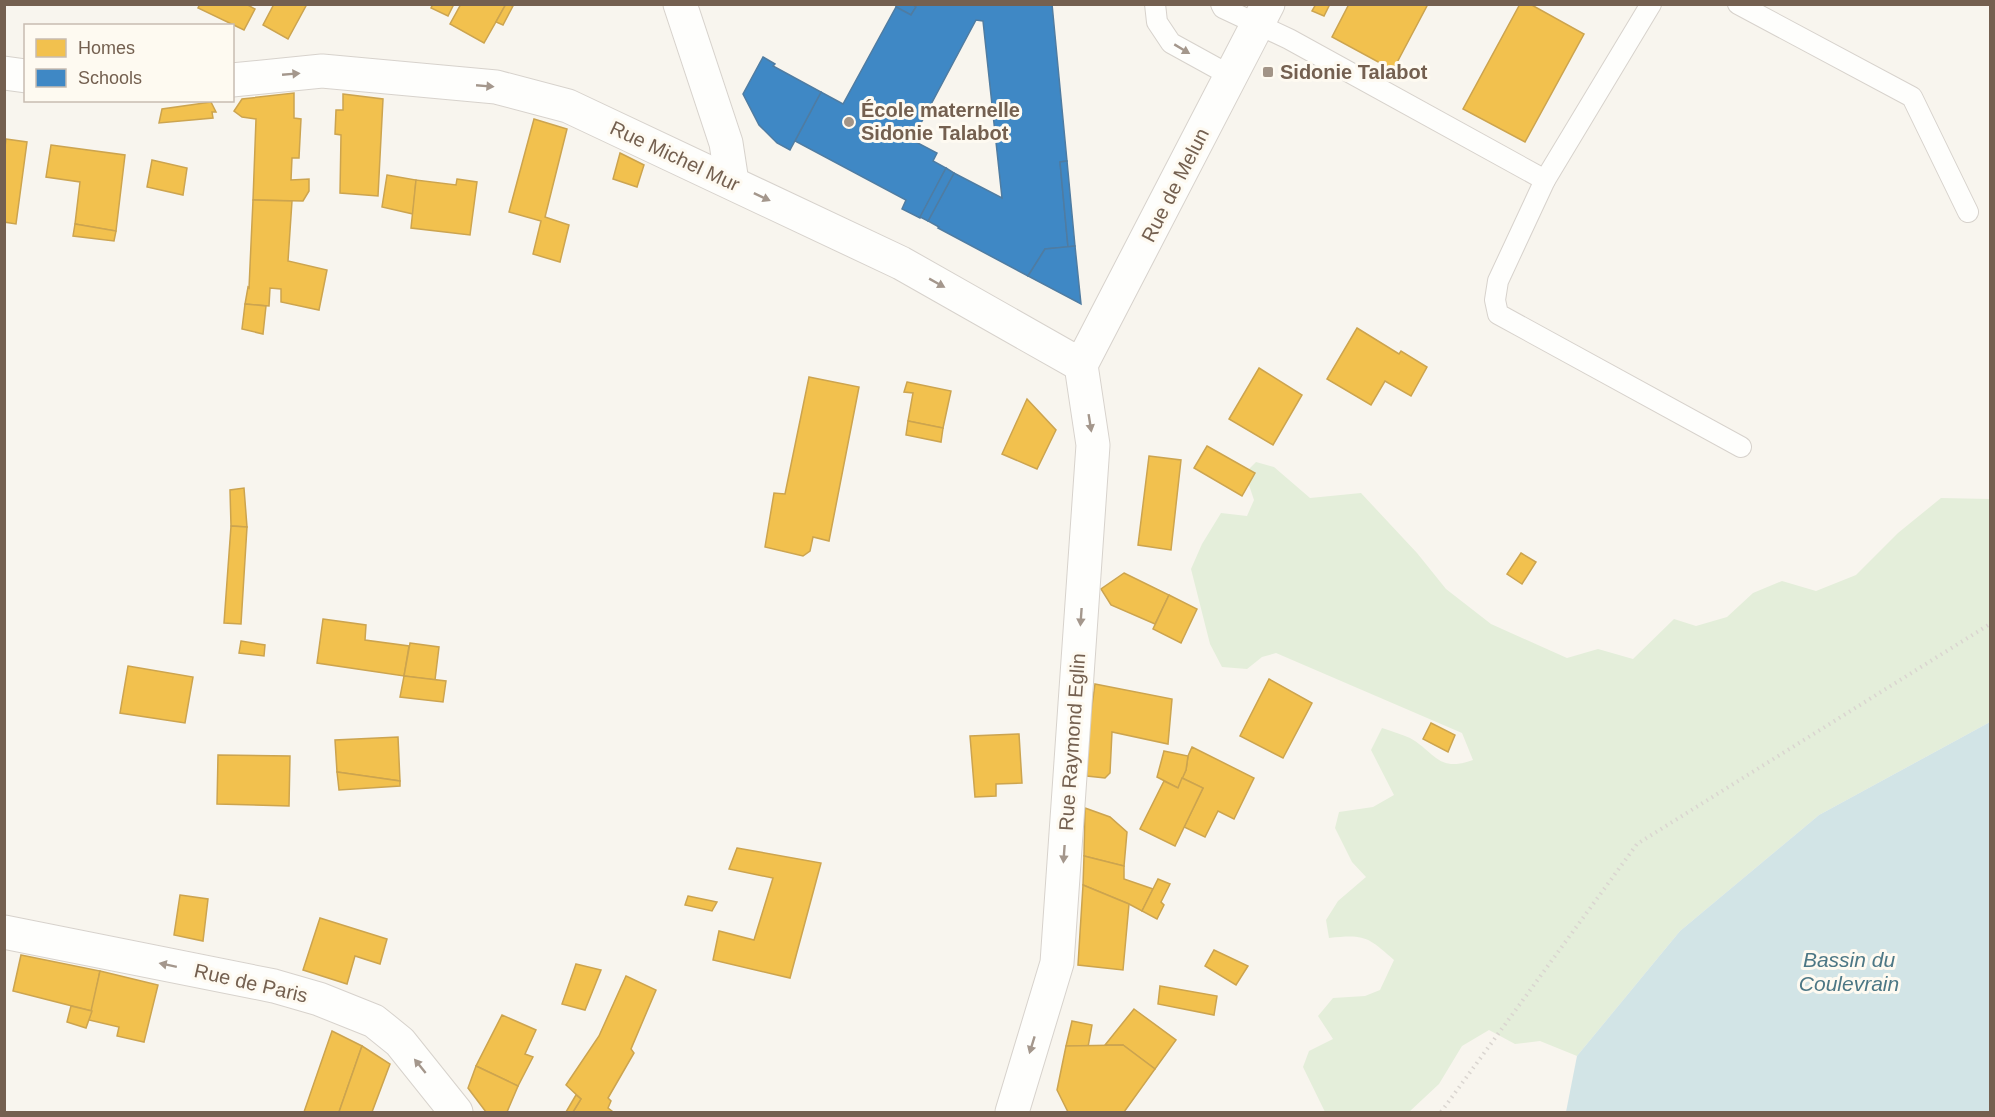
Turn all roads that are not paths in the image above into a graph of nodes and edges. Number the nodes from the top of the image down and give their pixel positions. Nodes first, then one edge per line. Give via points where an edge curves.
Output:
1 (680, 4) edge
2 (1155, 4) edge
3 (1221, 4) edge
4 (1651, 4) edge
5 (1738, 4) edge
6 (1263, 14) edge
7 (4, 73) edge
8 (24, 76) edge
9 (1231, 76) junction
10 (234, 80) edge
11 (1545, 180) junction
12 (732, 182) junction
13 (1968, 212) dead end
14 (1081, 365) junction
15 (1741, 447) dead end
16 (4, 932) edge
17 (456, 1113) edge
18 (1012, 1113) edge

1 - 12 street via 726,143
2 -> 9 lane via 1157,22 1171,43
3 - 6 lane via 1223,8
4 - 11 lane
5 - 13 lane via 1912,97
6 - 9 street, Rue de Melun
6 - 11 lane
7 - 8 street
9 - 14 street, Rue de Melun
10 -> 12 street, Rue Michel Mur via 322,71 496,87 568,106
11 - 15 lane via 1498,281 1498,314
12 -> 14 street, Rue Michel Mur via 901,263
14 -> 18 street, Rue Raymond Eglin via 1093,445 1057,963
17 -> 16 street, Rue de Paris via 400,1042 374,1021 274,986

